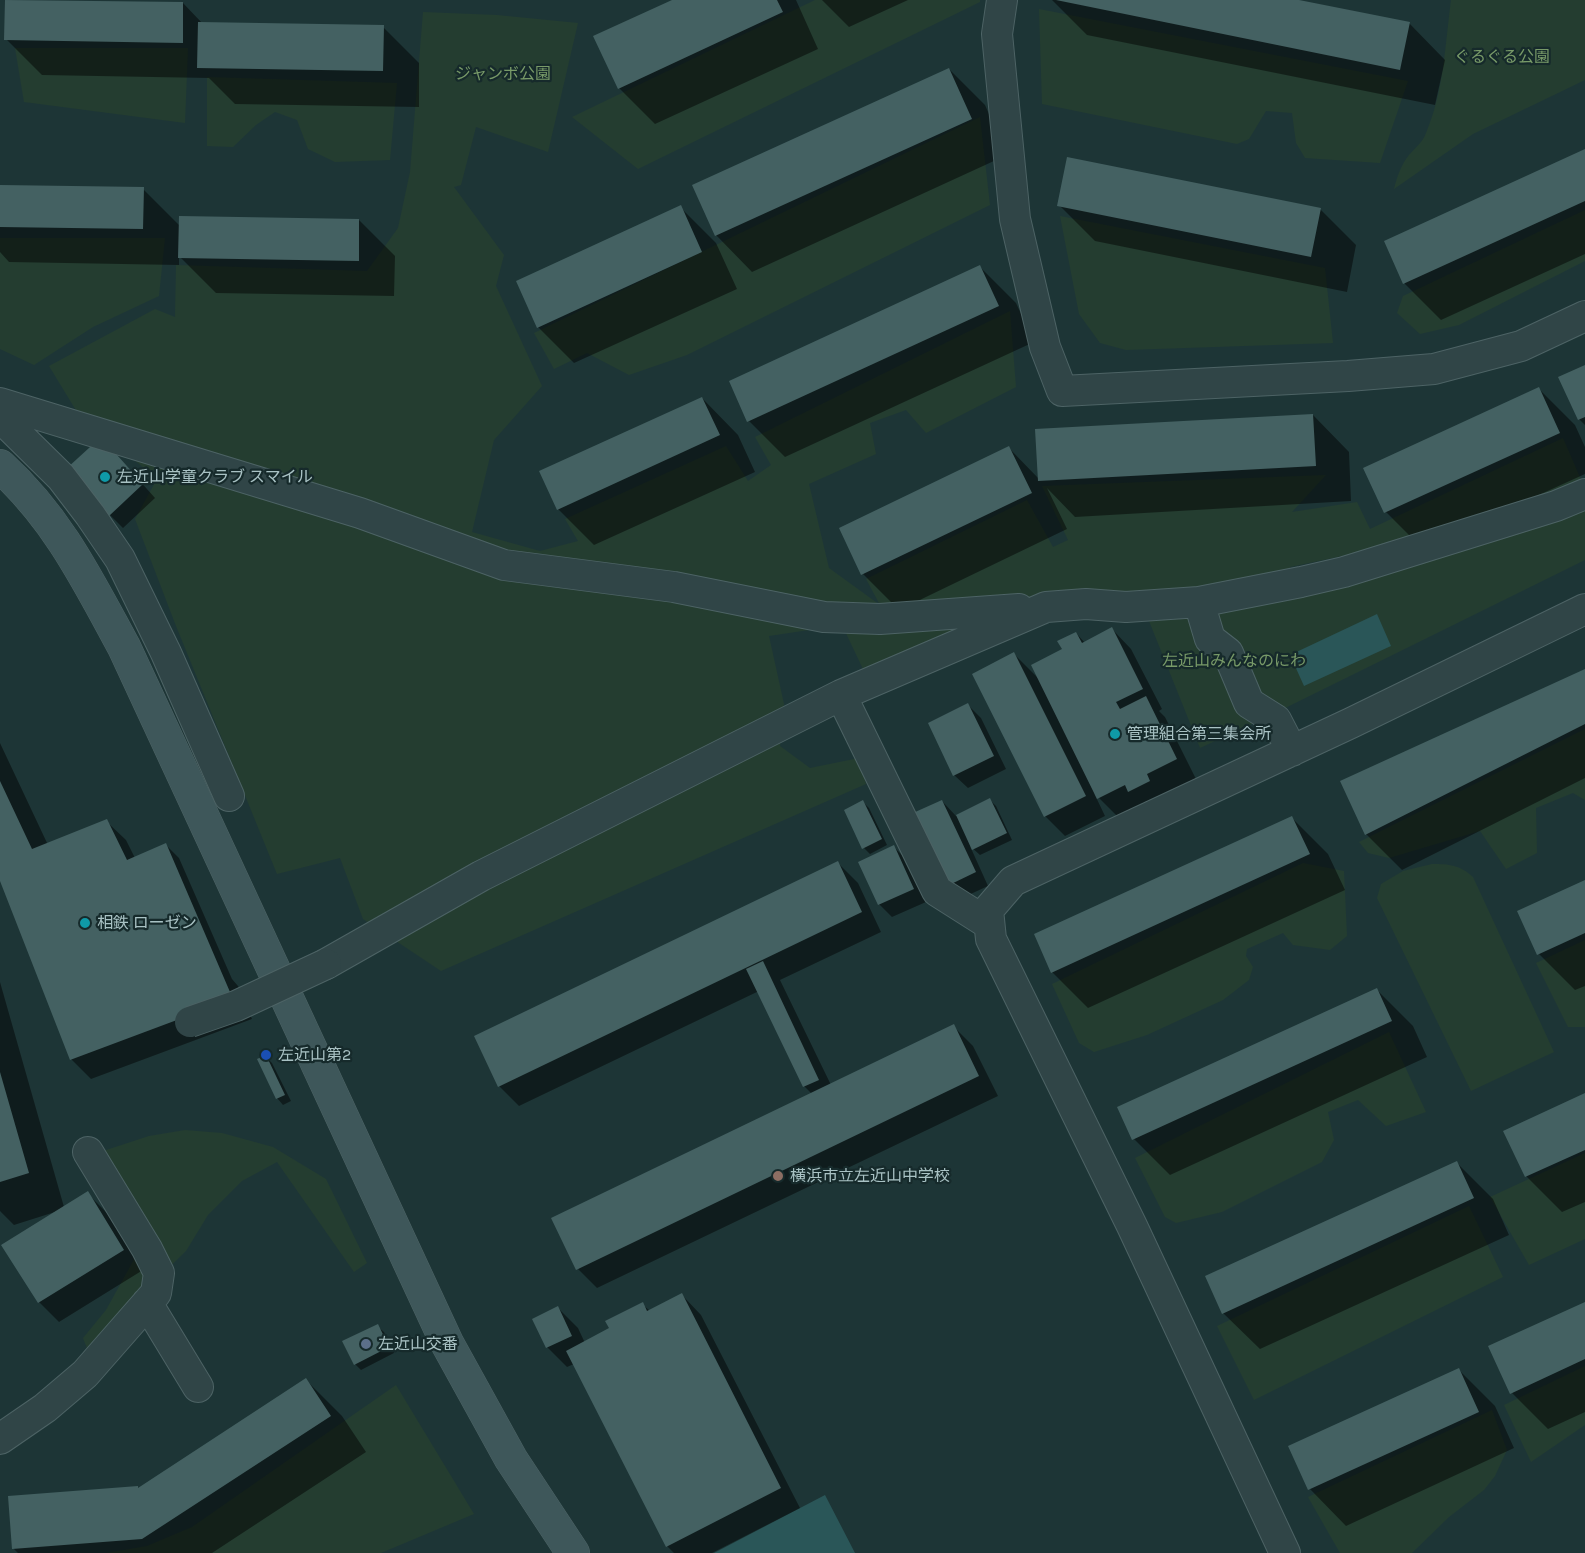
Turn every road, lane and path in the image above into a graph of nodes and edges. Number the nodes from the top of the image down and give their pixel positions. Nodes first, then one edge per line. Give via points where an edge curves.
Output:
1 (1002, 0) edge
2 (1585, 316) edge
3 (0, 403) edge
4 (0, 417) edge
5 (0, 466) edge
6 (1585, 495) edge
7 (1199, 602) junction
8 (1046, 607) junction
9 (1585, 609) edge
10 (841, 695) junction
11 (1292, 751) junction
12 (229, 796) dead end
13 (989, 924) junction
14 (190, 1022) dead end
15 (88, 1152) dead end
16 (147, 1303) junction
17 (198, 1387) dead end
18 (2, 1453) edge
19 (573, 1553) edge
20 (1285, 1553) edge

1 - 2 street via 997,34 1015,219 1045,347 1062,391 1434,369 1521,346
3 - 8 street via 360,513 504,565 674,586 824,617 880,619
4 - 12 street via 61,477 120,560
5 - 19 street via 48,517 124,647 447,1343 511,1458
6 - 7 street via 1344,572
7 - 8 street
7 - 11 street via 1210,639 1228,653 1249,703 1276,720
8 - 10 street
9 - 11 street
10 - 13 street via 937,891
10 - 14 street, bridge via 481,876 326,964 236,1006
11 - 13 street via 1013,881 988,910
13 - 20 street via 991,939 1132,1226
15 - 16 street via 159,1273 156,1293
16 - 17 street
16 - 18 street via 85,1374

